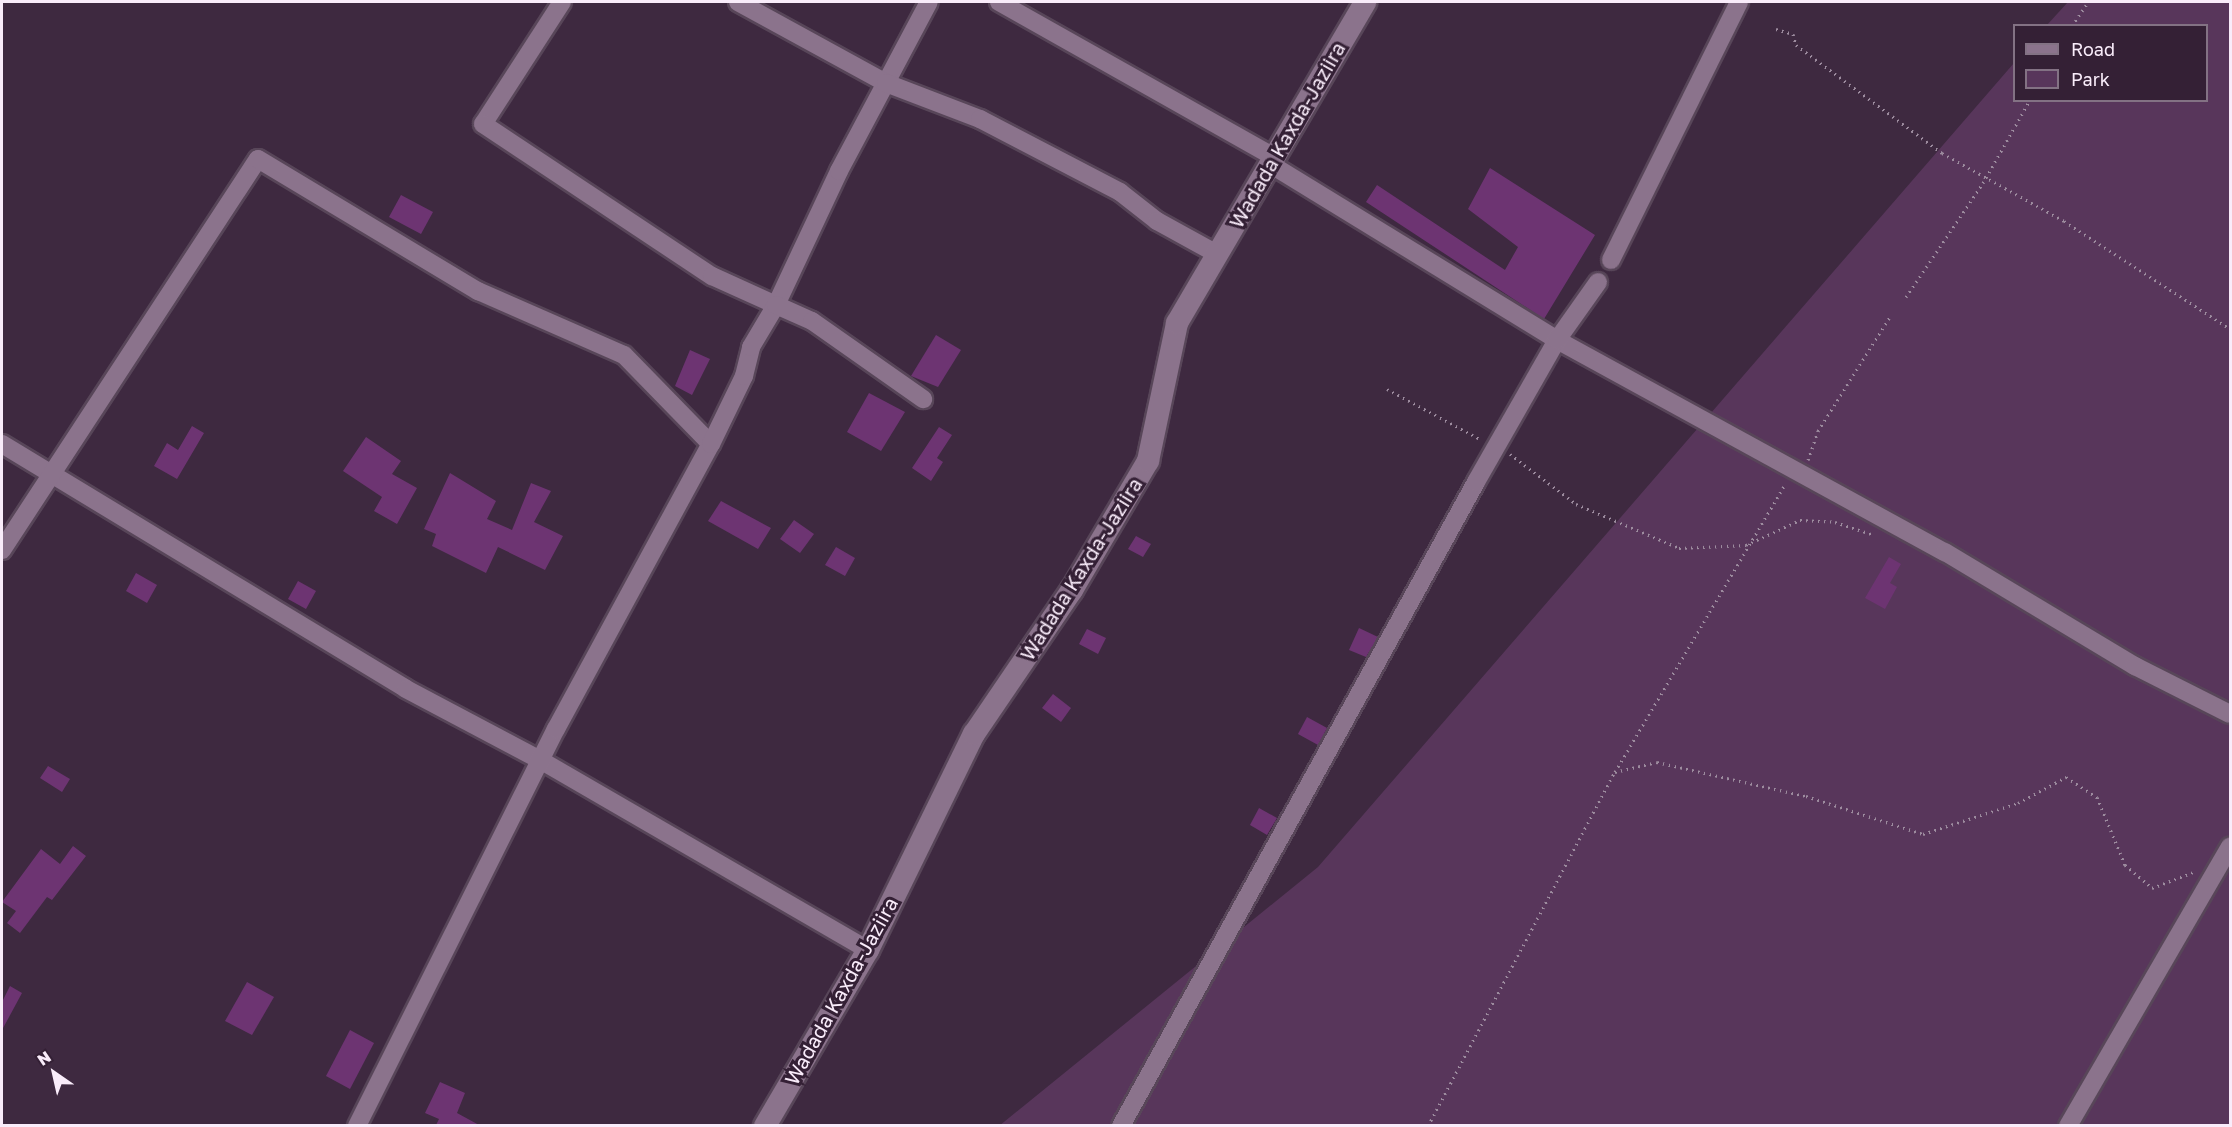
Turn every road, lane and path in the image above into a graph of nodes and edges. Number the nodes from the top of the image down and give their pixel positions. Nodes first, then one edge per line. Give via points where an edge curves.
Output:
1 (562, 2) edge
2 (738, 2) edge
3 (929, 2) edge
4 (999, 2) edge
5 (1365, 2) edge
6 (1739, 2) edge
7 (2088, 2) edge
8 (2073, 24) edge
9 (1776, 29) dead end
10 (886, 83) junction
11 (2029, 102) edge
12 (1272, 160) junction
13 (1987, 178) junction
14 (1217, 254) junction
15 (1611, 260) dead end
16 (1598, 282) dead end
17 (1906, 297) dead end
18 (776, 305) junction
19 (1891, 315) dead end
20 (2230, 329) edge
21 (1557, 340) junction
22 (1387, 389) dead end
23 (923, 399) dead end
24 (2, 444) edge
25 (711, 444) junction
26 (1496, 447) junction
27 (1797, 472) junction
28 (48, 473) junction
29 (1905, 530) junction
30 (1752, 542) junction
31 (2, 550) edge
32 (2230, 714) edge
33 (542, 760) junction
34 (1615, 772) junction
35 (2227, 854) edge
36 (868, 950) junction
37 (357, 1125) edge
38 (765, 1125) edge
39 (1121, 1125) edge
40 (1428, 1125) edge
41 (2068, 1125) edge

1 - 18 street via 483,124 712,276
2 - 10 street
3 - 10 street
4 - 12 street
5 - 12 street, Wadada Kaxda-Jaziira
6 - 15 street
7 - 8 path
9 - 13 path via 1792,34 1796,45 1857,94
10 - 14 street via 980,119 1120,192
10 - 18 street
11 - 13 path
12 - 14 street, Wadada Kaxda-Jaziira
12 - 21 street
13 - 17 path
13 - 20 path
14 - 36 street, Wadada Kaxda-Jaziira via 1177,323 1148,461 1072,590 974,734
16 - 21 street
18 - 23 street via 812,321
18 - 25 street via 751,347 744,376
19 - 27 path via 1818,431 1813,454
21 - 26 street
21 - 27 street
22 - 26 path
24 - 28 street
25 - 28 street via 624,355 478,291 258,159
25 - 33 street
26 - 30 path via 1523,460 1576,504 1679,548 1725,550
26 - 39 street
27 - 29 street
27 - 30 path
28 - 31 street
28 - 33 street via 406,690
29 - 30 path via 1878,536 1835,522 1800,520
29 - 32 street via 2135,666
30 - 34 path
33 - 36 street
33 - 37 street
34 - 35 path via 1657,762 1806,796 1923,834 2018,803 2066,777 2097,797 2125,866 2152,888
34 - 40 path
35 - 41 street
36 - 38 street, Wadada Kaxda-Jaziira

